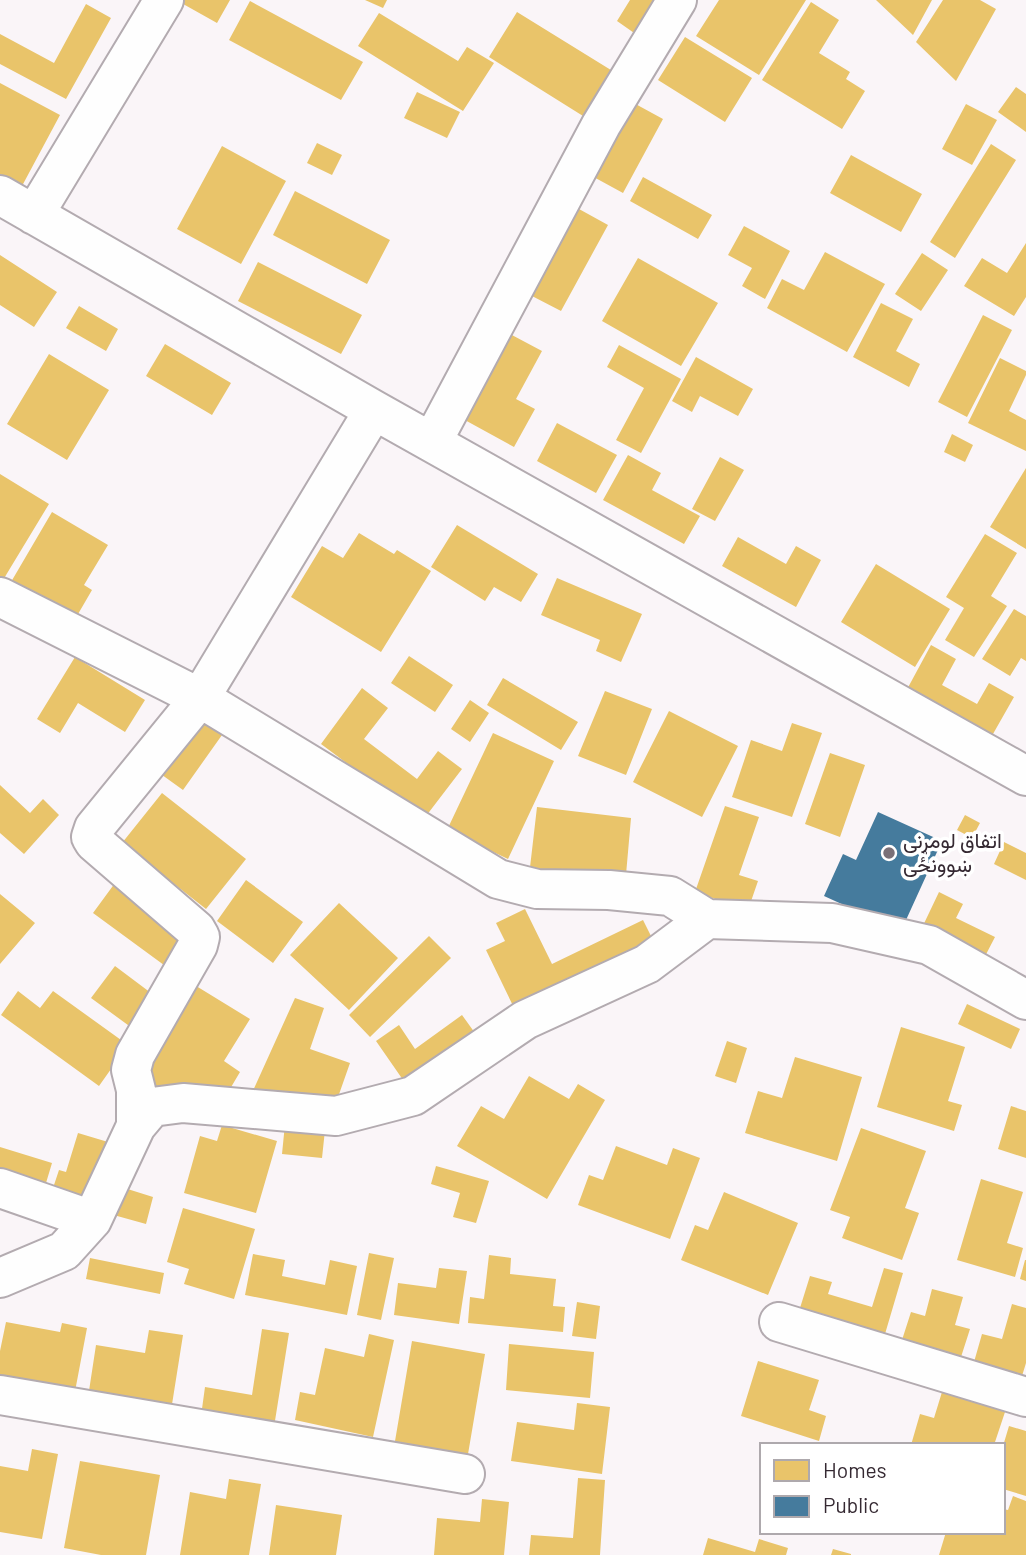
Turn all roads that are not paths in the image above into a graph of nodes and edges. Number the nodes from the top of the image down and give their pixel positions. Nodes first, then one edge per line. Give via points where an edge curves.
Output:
1 (164, 0) edge
2 (677, 0) edge
3 (0, 195) edge
4 (34, 215) junction
5 (374, 410) junction
6 (432, 442) junction
7 (0, 597) edge
8 (200, 698) junction
9 (1026, 776) edge
10 (707, 919) junction
11 (1026, 1000) edge
12 (136, 1126) junction
13 (0, 1188) edge
14 (92, 1220) junction
15 (0, 1278) edge
16 (779, 1322) dead end
17 (0, 1395) edge
18 (1026, 1397) edge
19 (465, 1474) dead end

1 - 4 street
2 - 6 street via 601,125
3 - 4 street
4 - 5 street
5 - 6 street
5 - 8 street
6 - 9 street
7 - 8 street
8 - 10 street via 498,879 537,889 670,896
8 - 12 street via 91,837 200,937 135,1055 131,1070
10 - 11 street via 832,923 929,945
10 - 12 street via 647,964 525,1020 413,1096 336,1116 183,1103 152,1107
12 - 14 street
13 - 14 street
14 - 15 street via 64,1251
16 - 18 street
17 - 19 street

